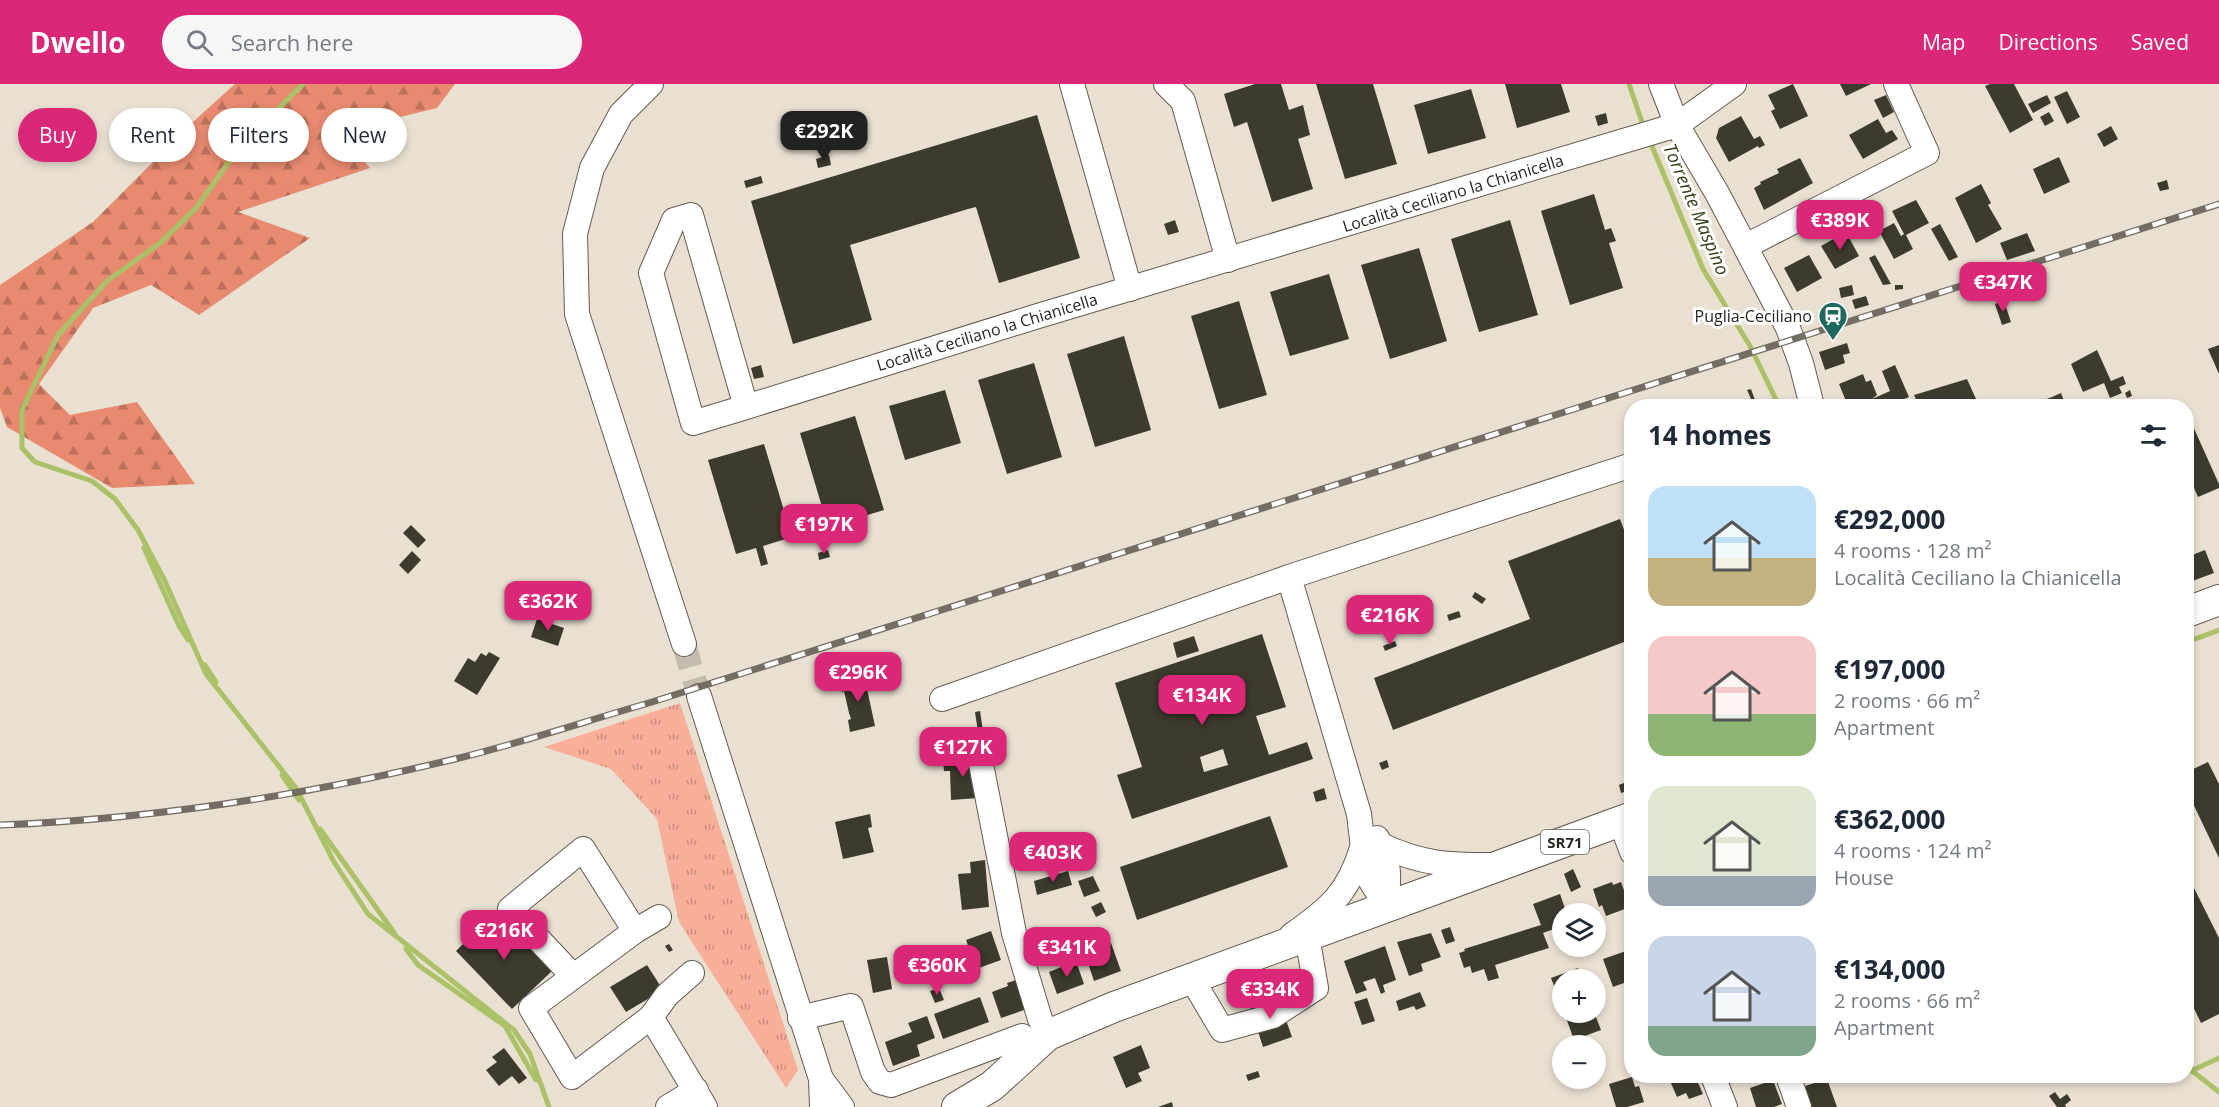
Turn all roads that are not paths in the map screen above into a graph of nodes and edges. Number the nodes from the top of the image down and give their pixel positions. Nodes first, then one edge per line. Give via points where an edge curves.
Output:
1 (651, 84) edge
2 (1072, 84) edge
3 (1166, 84) edge
4 (1661, 84) edge
5 (1734, 84) edge
6 (1896, 84) edge
7 (1677, 125) junction
8 (1746, 246) junction
9 (1228, 260) junction
10 (1130, 289) junction
11 (1810, 399) edge
12 (746, 407) junction
13 (1624, 468) edge
14 (1289, 577) junction
15 (2219, 600) edge
16 (2194, 609) edge
17 (684, 644) tunnel mouth
18 (699, 696) tunnel mouth
19 (942, 699) dead end
20 (980, 759) dead end
21 (1624, 820) edge
22 (1373, 846) junction
23 (1498, 866) junction
24 (1386, 906) junction
25 (659, 917) dead end
26 (635, 931) junction
27 (1307, 936) junction
28 (1270, 950) junction
29 (692, 973) dead end
30 (573, 976) junction
31 (1192, 979) junction
32 (651, 1017) junction
33 (800, 1018) junction
34 (1035, 1036) junction
35 (981, 1053) junction
36 (820, 1079) junction
37 (1716, 1083) edge
38 (1790, 1083) edge
39 (984, 1096) edge
40 (701, 1099) edge
41 (668, 1107) edge
42 (822, 1107) edge
43 (842, 1107) edge
44 (957, 1107) edge
45 (1725, 1107) edge
46 (1799, 1107) edge

1 - 17 street via 621,114 592,168 575,234 577,314
2 - 10 street
3 - 9 street via 1183,101
4 - 7 street
5 - 7 street, Località Ceciliano la Chianicella
6 - 8 street via 1927,153
7 - 8 street
7 - 9 street, Località Ceciliano la Chianicella
8 - 11 street via 1790,333
9 - 10 street, Località Ceciliano la Chianicella
10 - 12 street, Località Ceciliano la Chianicella
12 - 12 street, Località Ceciliano la Chianicella via 691,215 674,220 651,273 693,423
13 - 14 street
14 - 19 street
14 - 22 street via 1359,814
15 - 16 main road
18 - 33 street
20 - 34 street via 1014,933 1040,1019
21 - 23 main road, SR71
22 - 23 street via 1442,864
22 - 24 street via 1366,873
22 - 28 street via 1339,896 1311,922
23 - 24 main road, SR71
24 - 27 main road, SR71
25 - 26 street
26 - 30 street
26 - 30 street via 583,849 510,909
27 - 28 main road, SR71
27 - 31 street via 1316,988 1273,1016 1222,1030
28 - 31 main road, SR71
29 - 32 street via 667,995
30 - 32 street via 531,1008 572,1077
31 - 34 main road, SR71
32 - 40 street
33 - 35 street via 851,1006 873,1072 880,1082 891,1085
33 - 36 street
34 - 35 street
34 - 39 main road, SR71
35 - 39 street
36 - 42 street
36 - 43 street
37 - 45 street
38 - 46 street
39 - 44 main road, SR71
40 - 41 street

